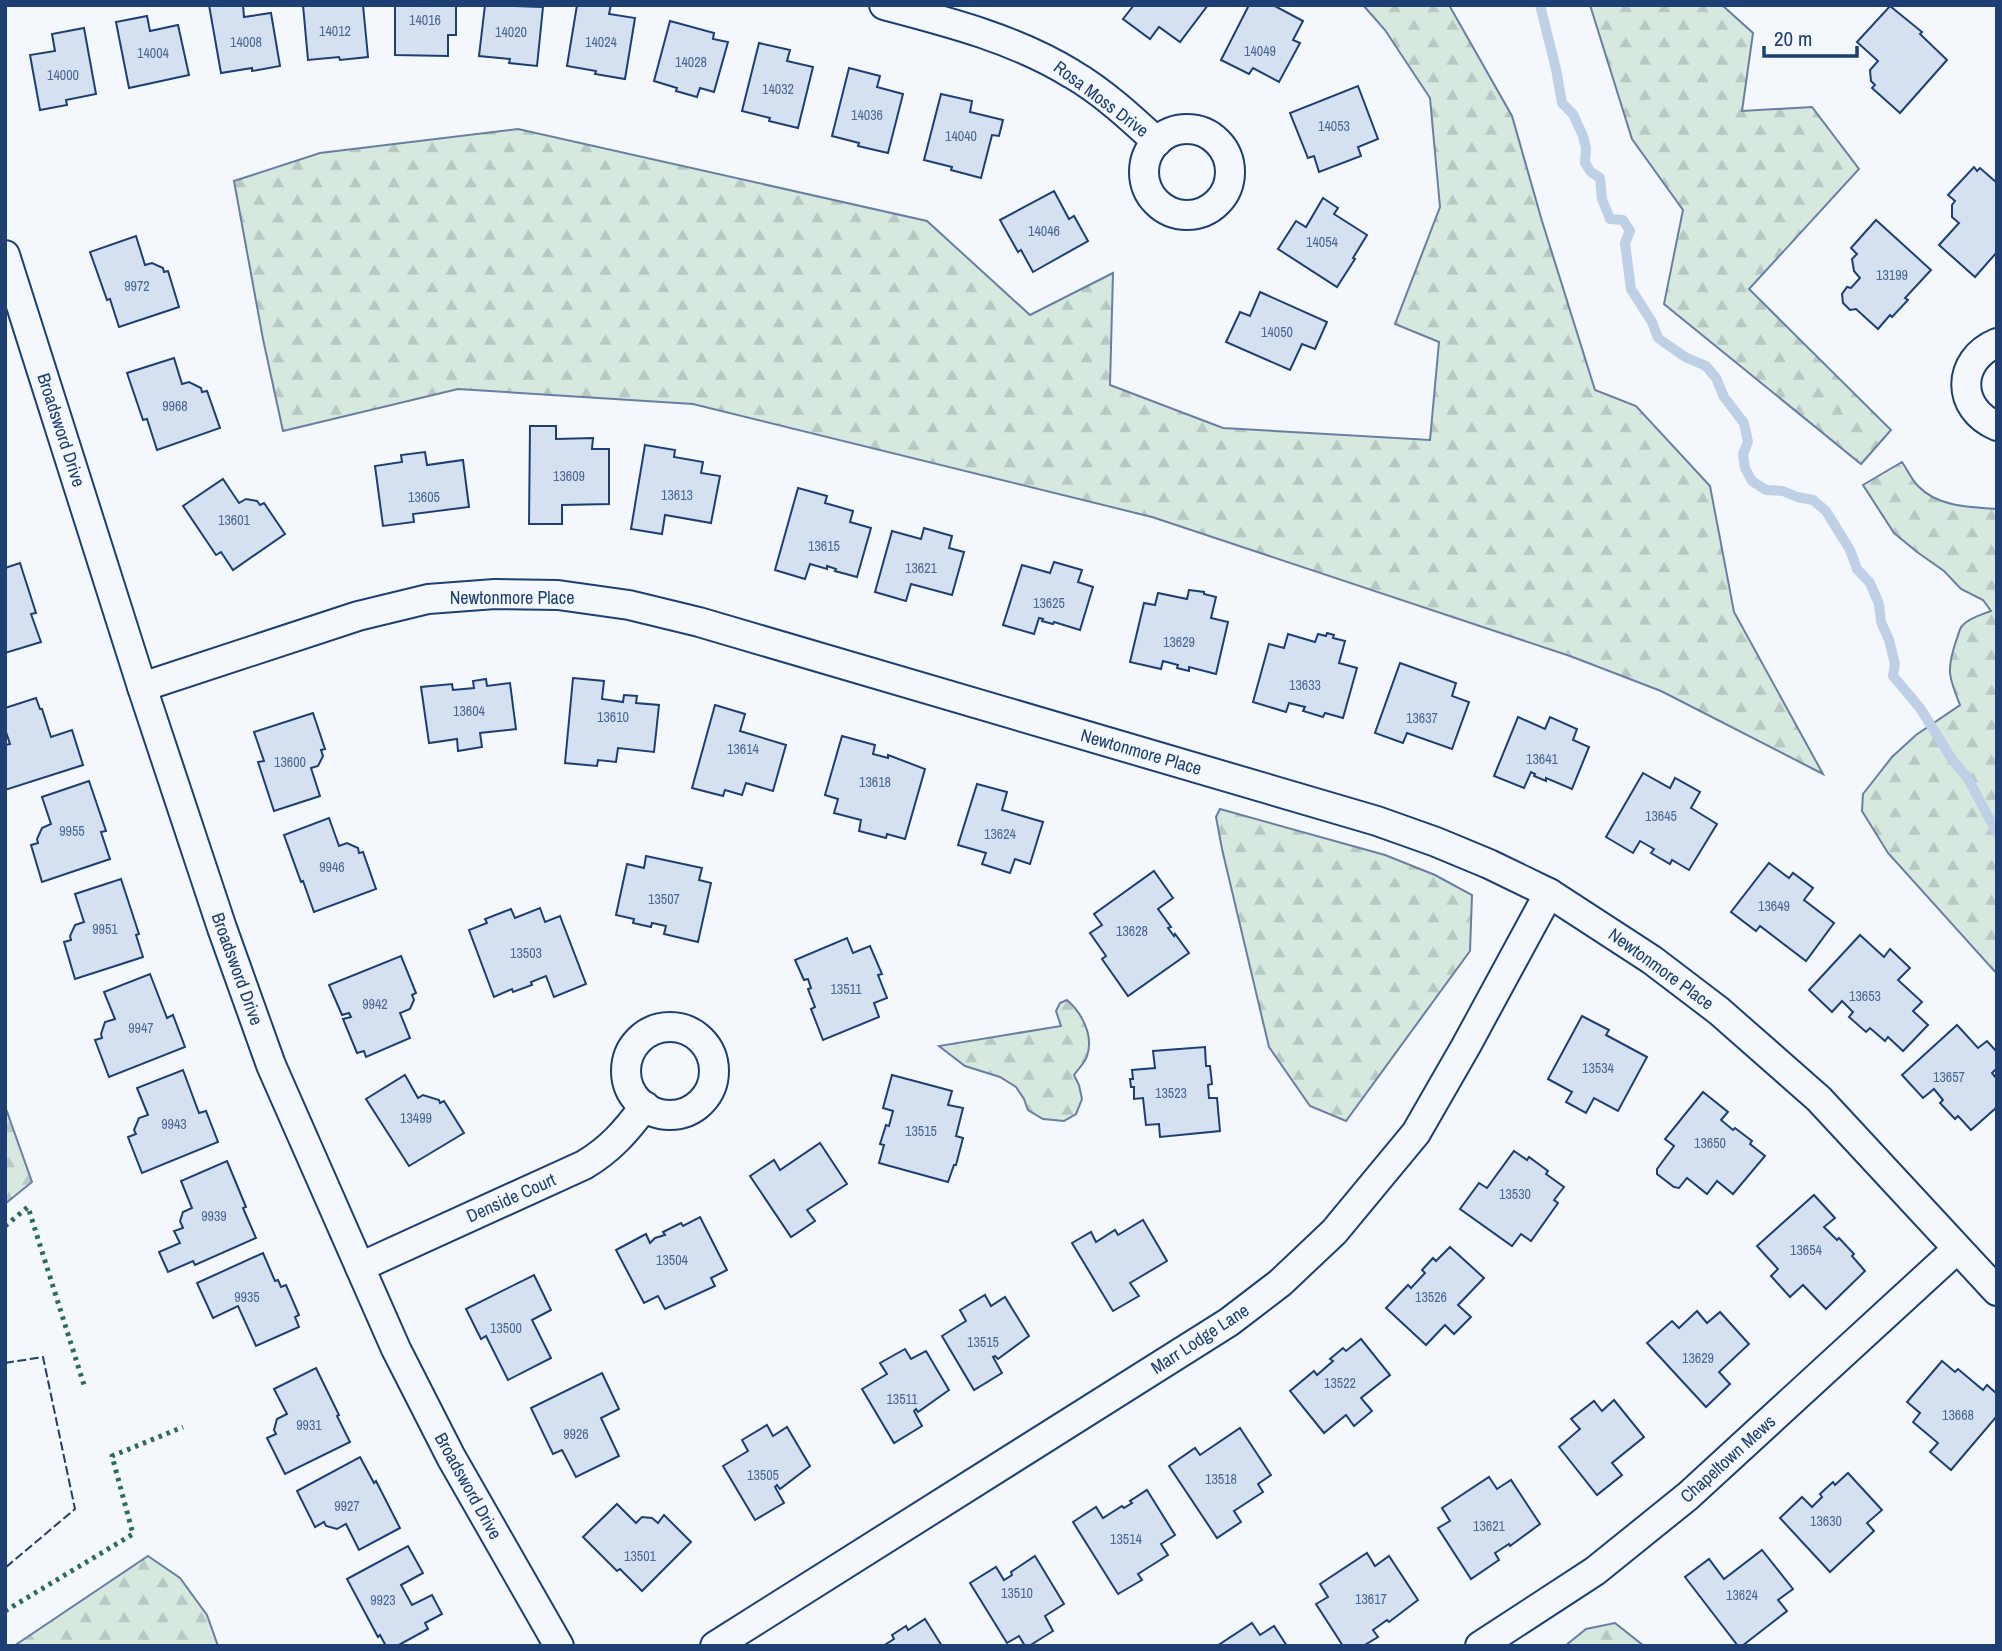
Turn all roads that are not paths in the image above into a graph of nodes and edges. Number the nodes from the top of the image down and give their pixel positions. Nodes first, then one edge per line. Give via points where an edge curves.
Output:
1 (884, 5) edge
2 (1157, 142) dead end
3 (5, 255) edge
4 (1997, 343) edge
5 (1997, 426) edge
6 (142, 687) junction
7 (1549, 893) junction
8 (645, 1106) dead end
9 (1957, 1249) junction
10 (359, 1267) junction
11 (1997, 1291) edge
12 (559, 1646) edge
13 (715, 1646) edge
14 (1480, 1646) edge

1 - 2 street, Rosa Moss Drive via 983,34 1047,60 1075,75
3 - 6 street, Broadsword Drive
4 - 5 street via 1977,355 1966,379 1970,404 1986,422
6 - 7 street, Newtonmore Place via 358,616 428,599 558,594 699,622 1377,821 1489,864
6 - 10 street, Broadsword Drive via 271,1065
7 - 9 street, Newtonmore Place via 1652,960 1719,1011 1819,1099
7 - 13 street, Marr Lodge Lane via 1416,1133 1334,1232 1280,1283 1229,1322
8 - 10 street, Denside Court via 606,1152 584,1165
9 - 11 street, Newtonmore Place
9 - 14 street, Chapeltown Mews via 1654,1525 1595,1571
10 - 12 street, Broadsword Drive via 451,1457

